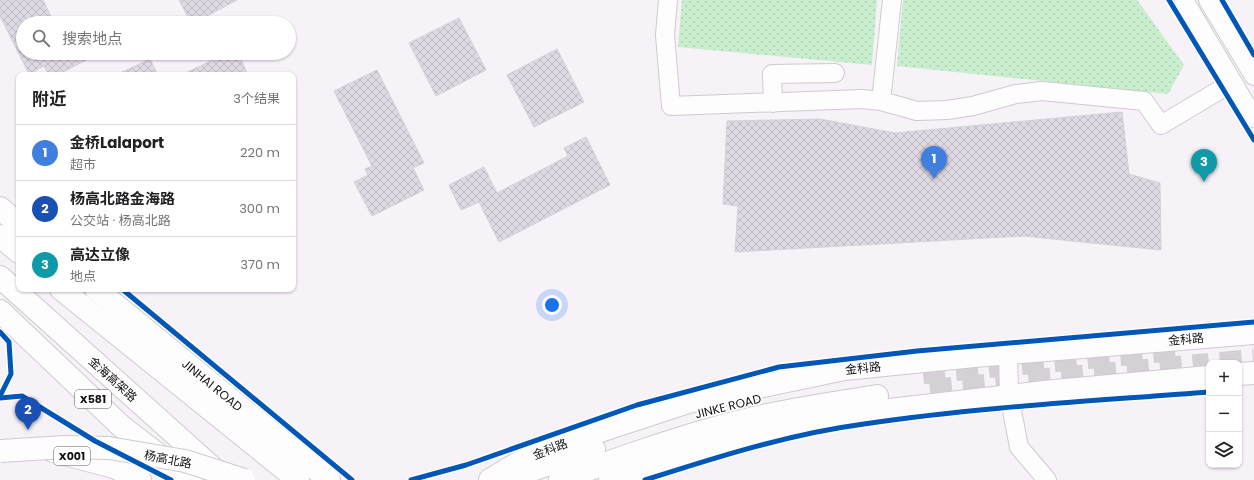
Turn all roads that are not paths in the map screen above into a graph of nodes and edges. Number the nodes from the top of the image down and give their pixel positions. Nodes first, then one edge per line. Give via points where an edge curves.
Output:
1 (668, 0) edge
2 (892, 0) edge
3 (1184, 0) edge
4 (1208, 0) edge
5 (835, 73) dead end
6 (1254, 76) edge
7 (1236, 87) junction
8 (881, 101) junction
9 (773, 103) junction
10 (1254, 118) edge
11 (0, 208) edge
12 (16, 222) edge
13 (0, 236) edge
14 (16, 249) edge
15 (0, 277) edge
16 (16, 292) edge
17 (17, 292) edge
18 (66, 292) edge
19 (100, 292) edge
20 (0, 311) edge
21 (1254, 333) edge
22 (1008, 353) junction
23 (1254, 373) edge
24 (1242, 374) edge
25 (1206, 377) edge
26 (1009, 395) junction
27 (0, 441) edge
28 (0, 451) edge
29 (540, 468) joint
30 (140, 480) edge
31 (191, 480) edge
32 (227, 480) edge
33 (244, 480) edge
34 (298, 480) edge
35 (328, 480) edge
36 (490, 480) edge
37 (501, 480) edge
38 (560, 480) edge
39 (610, 480) edge
40 (1047, 480) edge

1 - 9 street via 665,35 671,106
2 - 8 street
3 - 7 street
4 - 6 street
5 - 9 street via 772,74
7 - 8 street via 1223,88 1161,125 1144,101 1042,91 1016,94 947,110 917,111
7 - 10 street
8 - 9 street via 862,99
11 - 12 main road
13 - 14 main road
15 - 16 main road, 金海高架路, bridge
17 - 32 main road, 金海高架路, bridge via 206,464
18 - 34 main road
19 - 35 main road, JINHAI ROAD
20 - 31 main road, X581 via 121,426
21 - 22 main road, 金科路
22 - 26 street
22 - 36 main road, 金科路 via 844,369 688,402 536,452
23 - 24 main road
25 - 26 main road
26 - 39 main road via 881,411 764,431 641,468
26 - 40 street via 1019,447
27 - 30 main road, 杨高北路 / X001 via 33,446 114,467
28 - 33 main road, 杨高北路 / X001, bridge via 65,447 109,448 185,461
29 - 37 main road, 金科路
29 - 38 main road, JINKE ROAD via 630,435 721,407 829,385 926,381 877,396 720,426 639,451

